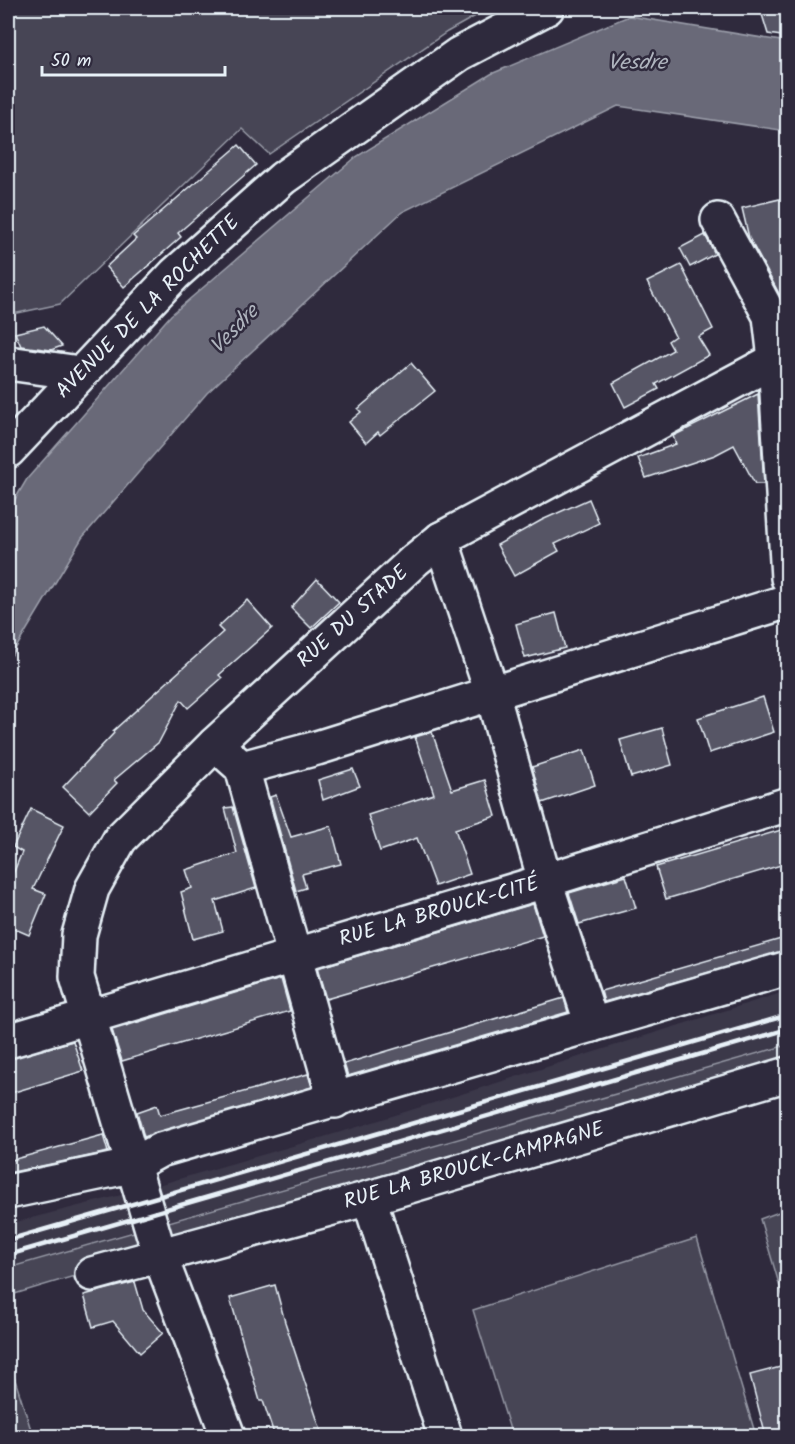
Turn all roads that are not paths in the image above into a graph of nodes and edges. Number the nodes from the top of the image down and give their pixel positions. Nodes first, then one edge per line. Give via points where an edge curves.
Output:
1 (547, 8) edge
2 (718, 220) dead end
3 (781, 356) edge
4 (8, 363) edge
5 (81, 373) junction
6 (8, 451) edge
7 (441, 539) junction
8 (788, 578) edge
9 (788, 601) edge
10 (492, 693) junction
11 (215, 744) junction
12 (242, 768) junction
13 (788, 804) edge
14 (544, 881) junction
15 (294, 954) junction
16 (788, 968) edge
17 (89, 1017) junction
18 (592, 1025) junction
19 (8, 1041) edge
20 (788, 1074) edge
21 (335, 1101) junction
22 (131, 1166) junction
23 (8, 1192) edge
24 (369, 1198) junction
25 (160, 1256) junction
26 (92, 1274) dead end
27 (228, 1437) edge
28 (445, 1437) edge

1 - 5 street, AVENUE DE LA ROCHETTE via 459,54 283,178 175,274
2 - 3 street via 770,316
3 - 7 street, RUE DU STADE
3 - 8 street
4 - 5 street
5 - 6 street, AVENUE DE LA ROCHETTE
7 - 10 street
7 - 11 street, RUE DU STADE
9 - 10 street
10 - 12 street
10 - 14 street
11 - 12 street
11 - 17 street, RUE DU STADE via 120,839 92,889 79,935 77,977
12 - 15 street
13 - 14 street, RUE LA BROUCK-CITÉ
14 - 15 street, RUE LA BROUCK-CITÉ
14 - 18 street
15 - 17 street, RUE LA BROUCK-CITÉ
15 - 21 street
16 - 18 street
17 - 19 street, RUE LA BROUCK-CITÉ
17 - 22 street
18 - 21 street
20 - 24 street, RUE LA BROUCK-CAMPAGNE
21 - 22 street via 160,1150
22 - 23 street
22 - 25 street
24 - 25 street, RUE LA BROUCK-CAMPAGNE
24 - 28 street
25 - 26 street, RUE LA BROUCK-CAMPAGNE
25 - 27 street

